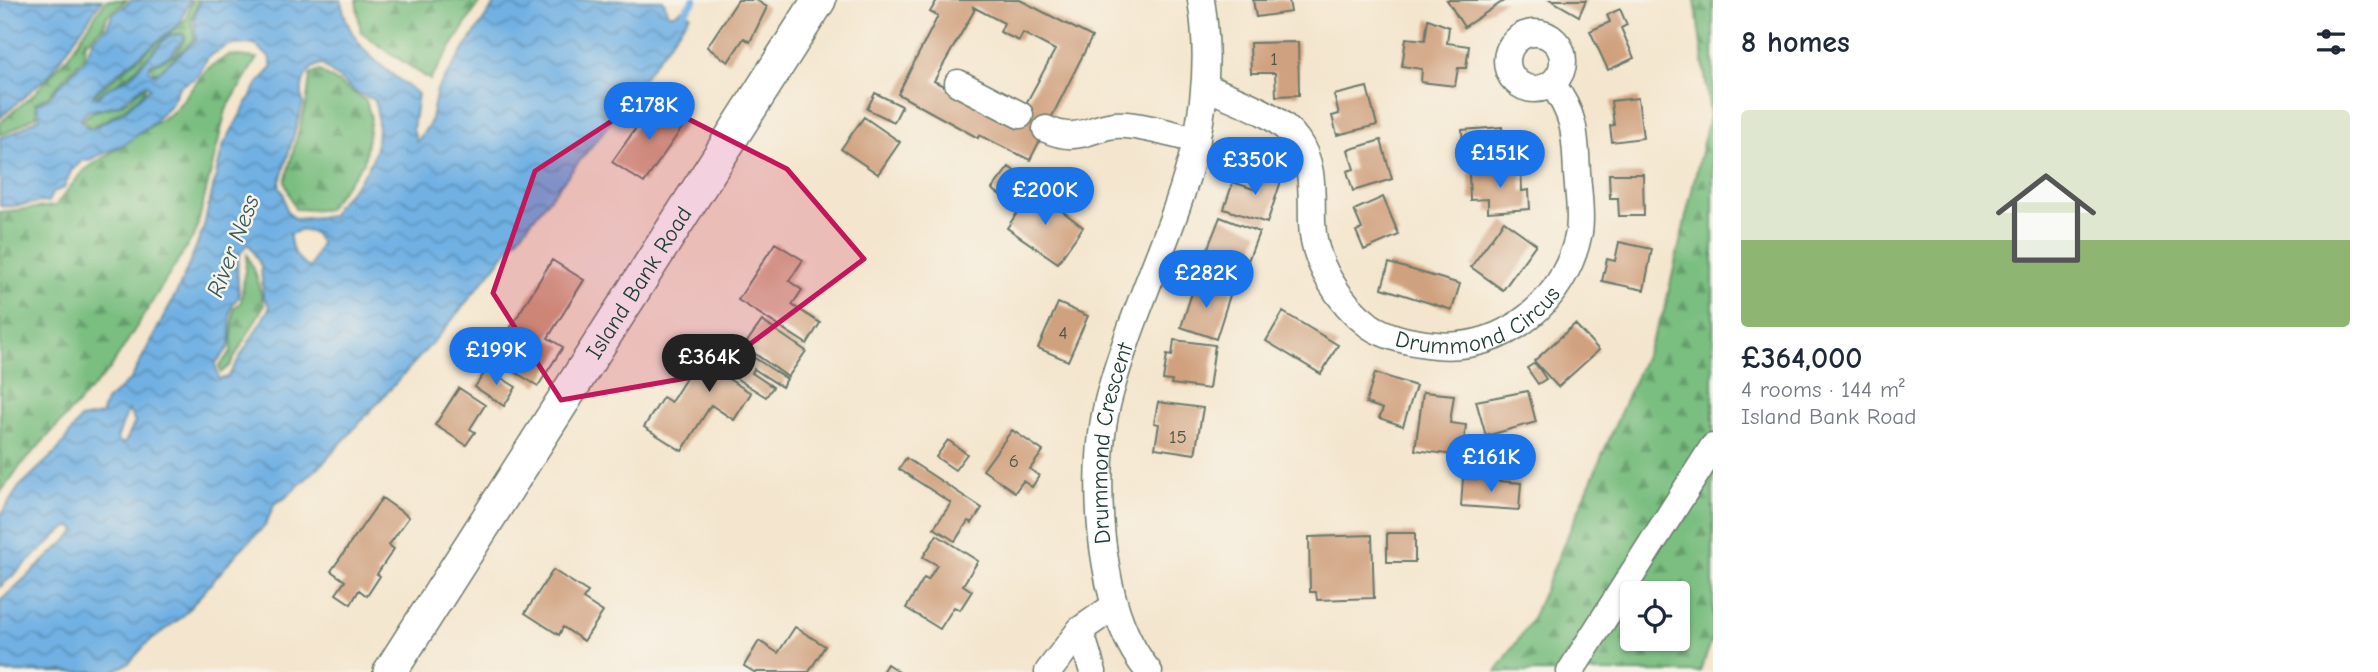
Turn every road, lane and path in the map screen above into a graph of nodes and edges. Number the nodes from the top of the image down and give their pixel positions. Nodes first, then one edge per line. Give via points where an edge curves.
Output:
1 (819, 0) edge
2 (1201, 0) edge
3 (958, 83) dead end
4 (1552, 84) dead end
5 (1206, 87) junction
6 (1020, 115) dead end
7 (1046, 129) dead end
8 (1197, 141) junction
9 (1713, 447) edge
10 (1113, 607) junction
11 (1080, 630) junction
12 (390, 672) edge
13 (1048, 672) edge
14 (1093, 672) edge
15 (1149, 672) edge
16 (1570, 672) edge

1 - 12 main road, Island Bank Road
2 - 5 street, Drummond Crescent
3 - 6 street
4 - 5 street, Drummond Circus via 1574,123 1580,229 1573,257 1548,301 1529,319 1493,337 1456,347 1413,343 1372,327 1351,309 1316,250 1310,170 1296,138 1263,114
5 - 8 street, Drummond Crescent
7 - 8 street via 1078,137 1123,125
8 - 10 street, Drummond Crescent via 1182,197 1131,323 1108,400 1099,527
9 - 16 street
10 - 11 street
10 - 15 street, Drummond Crescent
11 - 13 street
11 - 14 street

